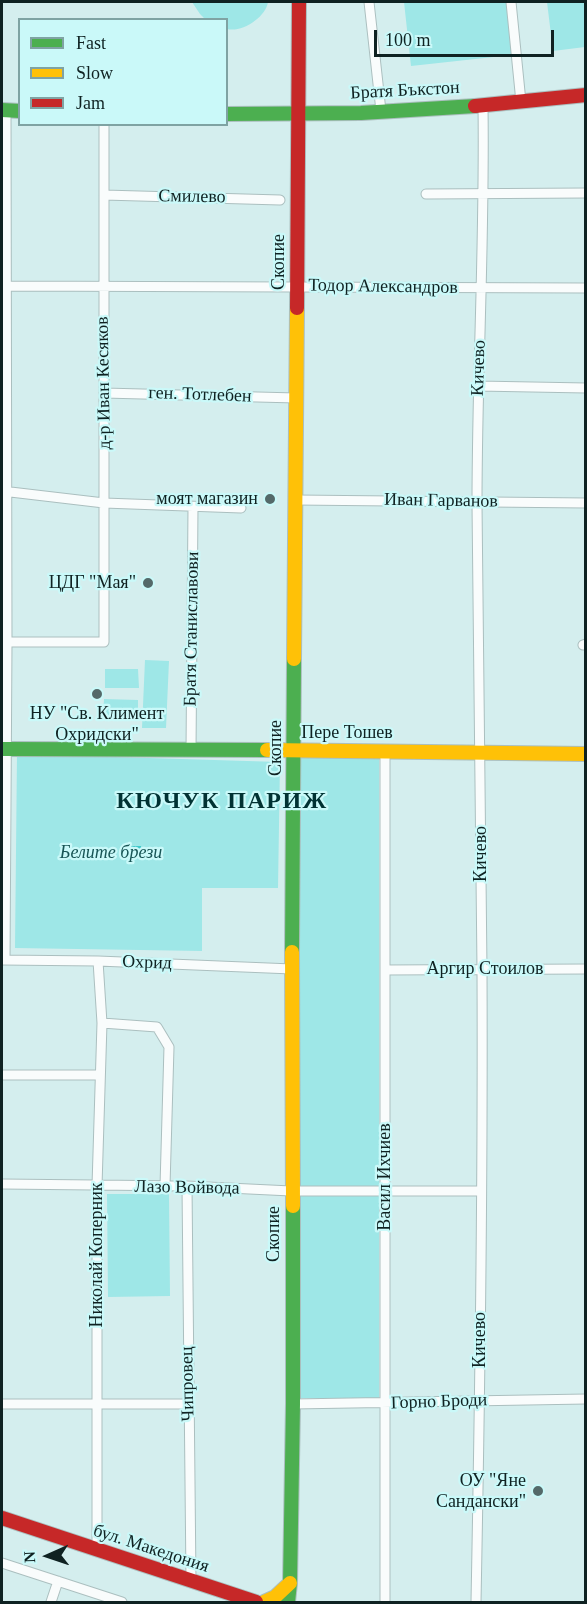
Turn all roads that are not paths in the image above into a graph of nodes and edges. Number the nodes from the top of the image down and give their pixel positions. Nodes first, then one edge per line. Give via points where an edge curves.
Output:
1 (299, 2) edge
2 (369, 2) edge
3 (511, 2) edge
4 (585, 95) edge
5 (521, 102) junction
6 (483, 105) junction
7 (9, 111) edge
8 (381, 111) junction
9 (228, 114) edge
10 (298, 115) junction
11 (104, 126) edge
12 (484, 193) junction
13 (585, 193) edge
14 (426, 194) dead end
15 (104, 195) junction
16 (280, 200) dead end
17 (102, 285) junction
18 (4, 286) edge
19 (297, 286) junction
20 (483, 288) junction
21 (585, 288) edge
22 (478, 386) junction
23 (585, 388) edge
24 (104, 393) junction
25 (296, 398) junction
26 (4, 492) edge
27 (296, 500) junction
28 (477, 502) junction
29 (104, 503) junction
30 (585, 503) edge
31 (193, 507) junction
32 (241, 508) dead end
33 (4, 642) edge
34 (4, 749) edge
35 (191, 751) junction
36 (385, 751) junction
37 (294, 752) junction
38 (481, 752) junction
39 (585, 754) edge
40 (3, 847) edge
41 (3, 960) edge
42 (98, 961) junction
43 (292, 969) junction
44 (482, 969) junction
45 (585, 969) edge
46 (385, 970) junction
47 (102, 1023) junction
48 (2, 1075) edge
49 (100, 1075) junction
50 (2, 1184) edge
51 (97, 1186) junction
52 (165, 1186) junction
53 (187, 1186) junction
54 (291, 1191) junction
55 (385, 1191) junction
56 (480, 1191) junction
57 (585, 1399) edge
58 (480, 1400) junction
59 (386, 1403) junction
60 (2, 1404) edge
61 (97, 1404) junction
62 (188, 1404) junction
63 (293, 1404) junction
64 (2, 1518) edge
65 (97, 1550) junction
66 (2, 1563) edge
67 (58, 1581) junction
68 (191, 1581) junction
69 (290, 1583) junction
70 (51, 1602) edge
71 (122, 1602) edge
72 (256, 1602) edge
73 (264, 1602) edge
74 (288, 1602) edge
75 (385, 1602) edge
76 (476, 1602) edge

1 - 10 street, Скопие
2 - 8 street
3 - 5 street
4 - 5 street, Братя Бъкстон
5 - 6 street, Братя Бъкстон
6 - 8 street, Братя Бъкстон
6 - 12 street, Кичево
7 - 18 street
8 - 10 street, Братя Бъкстон
9 - 10 street, Братя Бъкстон
10 - 19 street, Скопие
11 - 15 street, д-р Иван Кесяков
12 - 13 street
12 - 14 street
12 - 20 street, Кичево
15 - 16 street, Смилево
15 - 17 street, д-р Иван Кесяков
17 - 18 street, Тодор Александров
17 - 19 street, Тодор Александров
17 - 24 street, д-р Иван Кесяков
18 - 26 street
19 - 20 street, Тодор Александров
19 - 25 street, Скопие
20 - 21 street, Тодор Александров
20 - 22 street, Кичево
22 - 23 street
22 - 28 street, Кичево
24 - 25 street, ген. Тотлебен
24 - 29 street, д-р Иван Кесяков
25 - 27 street, Скопие
26 - 29 street
26 - 33 street
27 - 28 street, Иван Гарванов
27 - 37 street, Скопие
28 - 30 street, Иван Гарванов
28 - 38 street, Кичево
29 - 31 street
29 - 33 street, д-р Иван Кесяков via 104,642
31 - 32 street
31 - 35 street, Братя Станиславови
33 - 34 street
34 - 35 street, Пере Тошев
34 - 40 street
35 - 37 street, Пере Тошев
36 - 37 street, Пере Тошев
36 - 38 street, Пере Тошев
36 - 46 street, Васил Ихчиев
37 - 43 street, Скопие
38 - 39 street, Пере Тошев
38 - 44 street, Кичево
40 - 41 street
41 - 42 street, Охрид
42 - 43 street, Охрид
42 - 47 street, Николай Коперник
43 - 54 street, Скопие
44 - 45 street, Аргир Стоилов
44 - 46 street, Аргир Стоилов
44 - 56 street, Кичево
46 - 55 street, Васил Ихчиев
47 - 49 street, Николай Коперник
47 - 52 street via 157,1027 169,1047
48 - 49 street
49 - 51 street, Николай Коперник
50 - 51 street, Лазо Войвода
51 - 52 street, Лазо Войвода
51 - 61 street, Николай Коперник
52 - 53 street, Лазо Войвода
53 - 54 street, Лазо Войвода
53 - 62 street, Чипровец
54 - 55 street, Лазо Войвода
54 - 63 street, Скопие
55 - 56 street, Лазо Войвода
55 - 59 street, Васил Ихчиев
56 - 58 street, Кичево
57 - 58 street, Горно Броди
58 - 59 street, Горно Броди
58 - 76 street, Кичево
59 - 63 street, Горно Броди
59 - 75 street, Васил Ихчиев
60 - 61 street
61 - 62 street
61 - 65 street, Николай Коперник
62 - 68 street, Чипровец
63 - 69 street, Скопие
64 - 65 street, бул. Македония
65 - 68 street, бул. Македония
66 - 67 street
67 - 70 street
67 - 71 street
68 - 72 street, бул. Македония
69 - 73 street
69 - 74 street, Скопие

